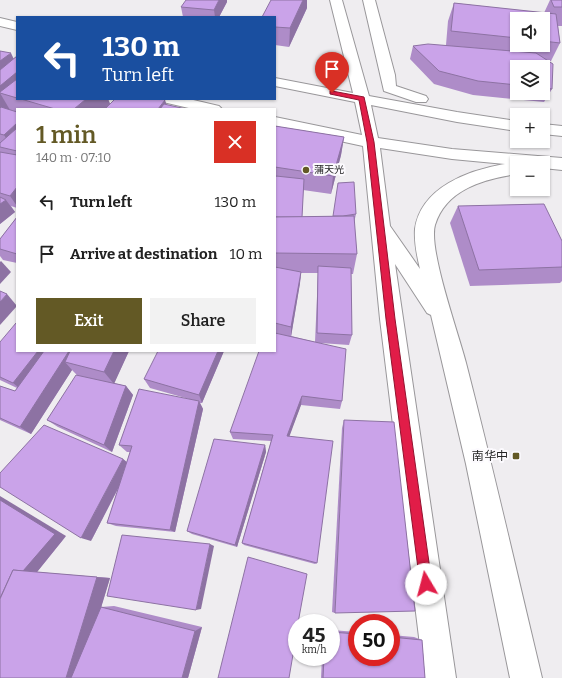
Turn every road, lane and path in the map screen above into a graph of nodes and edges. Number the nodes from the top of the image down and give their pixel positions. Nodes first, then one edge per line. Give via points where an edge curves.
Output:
1 (336, 0) edge
2 (370, 0) edge
3 (0, 22) edge
4 (16, 26) edge
5 (276, 82) edge
6 (389, 88) junction
7 (362, 98) junction
8 (173, 100) edge
9 (384, 103) junction
10 (209, 108) edge
11 (276, 122) edge
12 (510, 123) edge
13 (510, 124) edge
14 (550, 130) edge
15 (562, 131) edge
16 (371, 142) junction
17 (552, 164) edge
18 (510, 169) edge
19 (379, 225) junction
20 (445, 322) junction
21 (440, 678) edge
22 (526, 678) edge

1 - 7 street
2 - 6 street
3 - 4 street
5 - 7 street
6 - 9 street
6 - 12 street
7 - 9 street
7 - 16 street
8 - 10 street
9 - 13 street
9 - 16 street
11 - 16 street
14 - 15 street
16 - 17 street via 452,154
16 - 19 street
18 - 20 street via 469,179 445,194 435,203 428,215 424,229 425,245
19 - 20 street
19 - 21 street via 408,458
20 - 22 street

